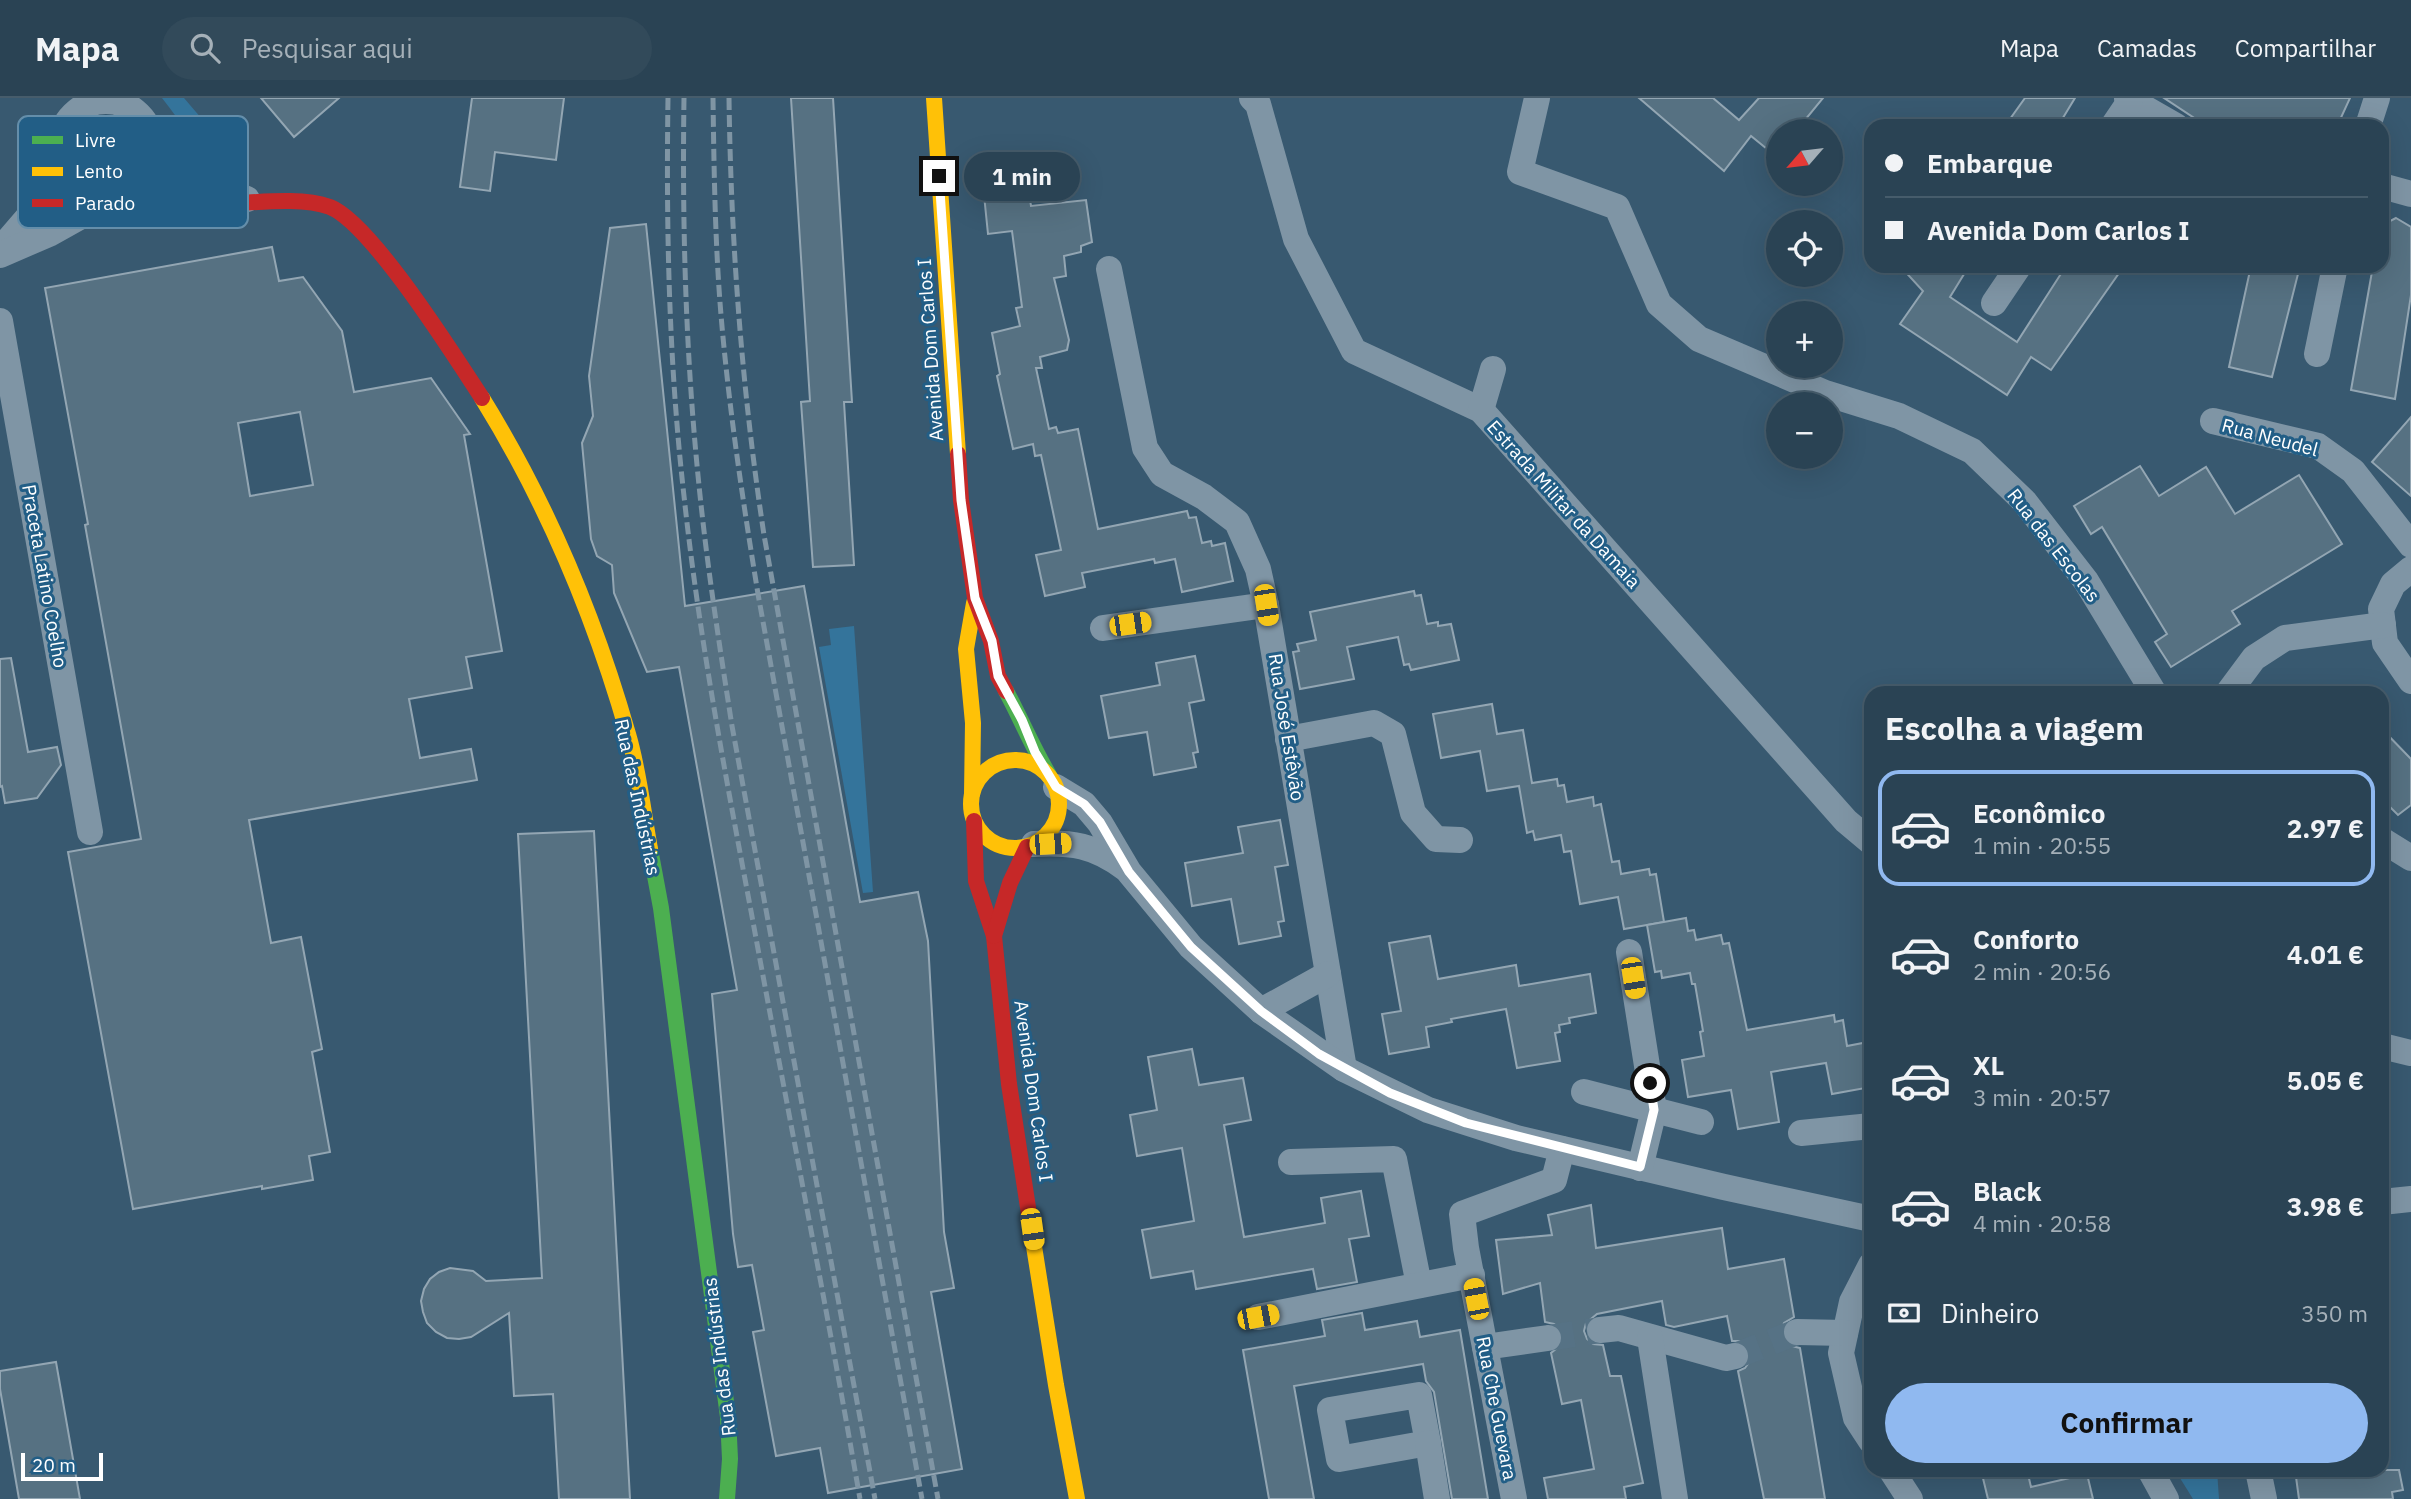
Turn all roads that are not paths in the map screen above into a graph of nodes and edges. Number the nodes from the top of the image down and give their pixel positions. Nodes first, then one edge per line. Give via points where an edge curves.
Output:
1 (934, 98) edge
2 (1252, 98) edge
3 (1537, 98) edge
4 (2377, 98) edge
5 (2128, 99) edge
6 (124, 102) edge
7 (67, 110) edge
8 (139, 116) edge
9 (2117, 119) edge
10 (2164, 119) edge
11 (2370, 119) edge
12 (2389, 188) edge
13 (2411, 194) edge
14 (248, 199) edge
15 (248, 202) edge
16 (256, 202) junction
17 (21, 228) edge
18 (60, 228) edge
19 (0, 253) edge
20 (1109, 269) dead end
21 (2014, 273) edge
22 (2334, 273) edge
23 (1994, 303) dead end
24 (0, 321) edge
25 (2317, 354) dead end
26 (1493, 369) dead end
27 (1481, 410) junction
28 (2213, 421) dead end
29 (2411, 545) edge
30 (2411, 569) edge
31 (975, 598) junction
32 (1266, 605) junction
33 (2383, 625) junction
34 (1103, 628) dead end
35 (2411, 681) edge
36 (2150, 686) edge
37 (2233, 686) edge
38 (1288, 739) junction
39 (1053, 781) junction
40 (972, 794) junction
41 (974, 821) junction
42 (90, 832) dead end
43 (1864, 836) edge
44 (1460, 840) dead end
45 (2389, 845) edge
46 (1031, 846) junction
47 (2411, 859) edge
48 (1129, 872) junction
49 (994, 936) junction
50 (1629, 951) dead end
51 (1328, 974) junction
52 (1261, 1011) junction
53 (2389, 1048) edge
54 (2411, 1053) edge
55 (1344, 1069) junction
56 (1584, 1092) dead end
57 (1654, 1110) junction
58 (1701, 1122) dead end
59 (1864, 1127) edge
60 (1801, 1133) dead end
61 (1562, 1149) junction
62 (1291, 1162) dead end
63 (1640, 1167) junction
64 (2411, 1199) edge
65 (2389, 1201) edge
66 (1864, 1217) edge
67 (1472, 1275) junction
68 (1864, 1279) edge
69 (1419, 1285) junction
70 (1258, 1317) dead end
71 (1600, 1331) tunnel mouth
72 (1797, 1332) tunnel mouth
73 (1845, 1333) junction
74 (1548, 1338) tunnel mouth
75 (1650, 1338) junction
76 (1485, 1347) junction
77 (1735, 1356) tunnel mouth
78 (1864, 1430) edge
79 (1427, 1443) dead end
80 (1896, 1477) edge
81 (2154, 1477) edge
82 (2260, 1477) edge
83 (727, 1499) edge
84 (1077, 1499) edge
85 (1437, 1499) edge
86 (1514, 1499) edge
87 (1675, 1499) edge
88 (1910, 1499) edge
89 (2166, 1499) edge
90 (2263, 1499) edge

1 - 31 street, Avenida Dom Carlos I via 961,500
2 - 27 street, Estrada Militar da Damaia via 1258,104 1296,239 1354,351
3 - 36 street, Rua das Escolas via 1520,172 1617,207 1659,304 1699,339 1825,393 1899,416 1972,451 2024,501 2086,581
4 - 11 street
5 - 9 street
5 - 10 street
6 - 7 street
6 - 8 street
12 - 13 street
14 - 16 street, Rua das Indústrias
15 - 16 street, Rua das Indústrias
16 - 83 street, Rua das Indústrias via 328,207 342,214 380,252 484,400 574,574 629,736 661,908 728,1417
17 - 19 street
18 - 19 street
20 - 32 street, Rua José Estêvão via 1145,448 1162,474 1237,522 1258,569
21 - 23 street
22 - 25 street
24 - 42 street, Praceta Latino Coelho
26 - 27 street
27 - 43 street, Estrada Militar da Damaia
28 - 29 street, Rua Neudel via 2318,446 2353,471
30 - 33 street via 2393,584 2381,609
31 - 39 street, Avenida Dom Carlos I via 992,641 998,676
31 - 40 street, Avenida Dom Carlos I via 966,649
32 - 34 street
32 - 38 street, Rua José Estêvão
33 - 35 street via 2385,643
33 - 37 street via 2285,638 2254,657
38 - 44 street via 1374,723 1393,734 1413,813 1436,839
38 - 51 street, Rua José Estêvão
39 - 40 street via 1038,766 1012,760 986,770
39 - 46 street via 1059,814 1045,837
39 - 48 street via 1100,822
40 - 41 street
41 - 46 street via 990,841 1002,846
41 - 49 street, Avenida Dom Carlos I via 976,881
45 - 47 street
46 - 48 street via 1082,846
46 - 49 street, Avenida Dom Carlos I via 1010,883
48 - 52 street via 1191,947
49 - 84 street, Avenida Dom Carlos I via 1009,1084
50 - 57 street
51 - 52 street
51 - 55 street, Rua José Estêvão
52 - 55 street
53 - 54 street
55 - 61 street via 1428,1110
56 - 57 street
57 - 58 street
57 - 63 street
59 - 60 street
61 - 63 street
61 - 67 street, Rua Che Guevara via 1554,1180 1462,1214
62 - 69 street via 1394,1159
63 - 66 street
64 - 65 street
67 - 69 street
67 - 76 street, Rua Che Guevara
68 - 73 street via 1852,1302
69 - 70 street
71 - 75 street via 1619,1328
72 - 73 street
73 - 78 street via 1840,1353 1856,1418
74 - 76 street
75 - 77 street via 1727,1358
75 - 87 street
76 - 86 street, Rua Che Guevara
79 - 85 street
80 - 88 street
81 - 89 street
82 - 90 street

